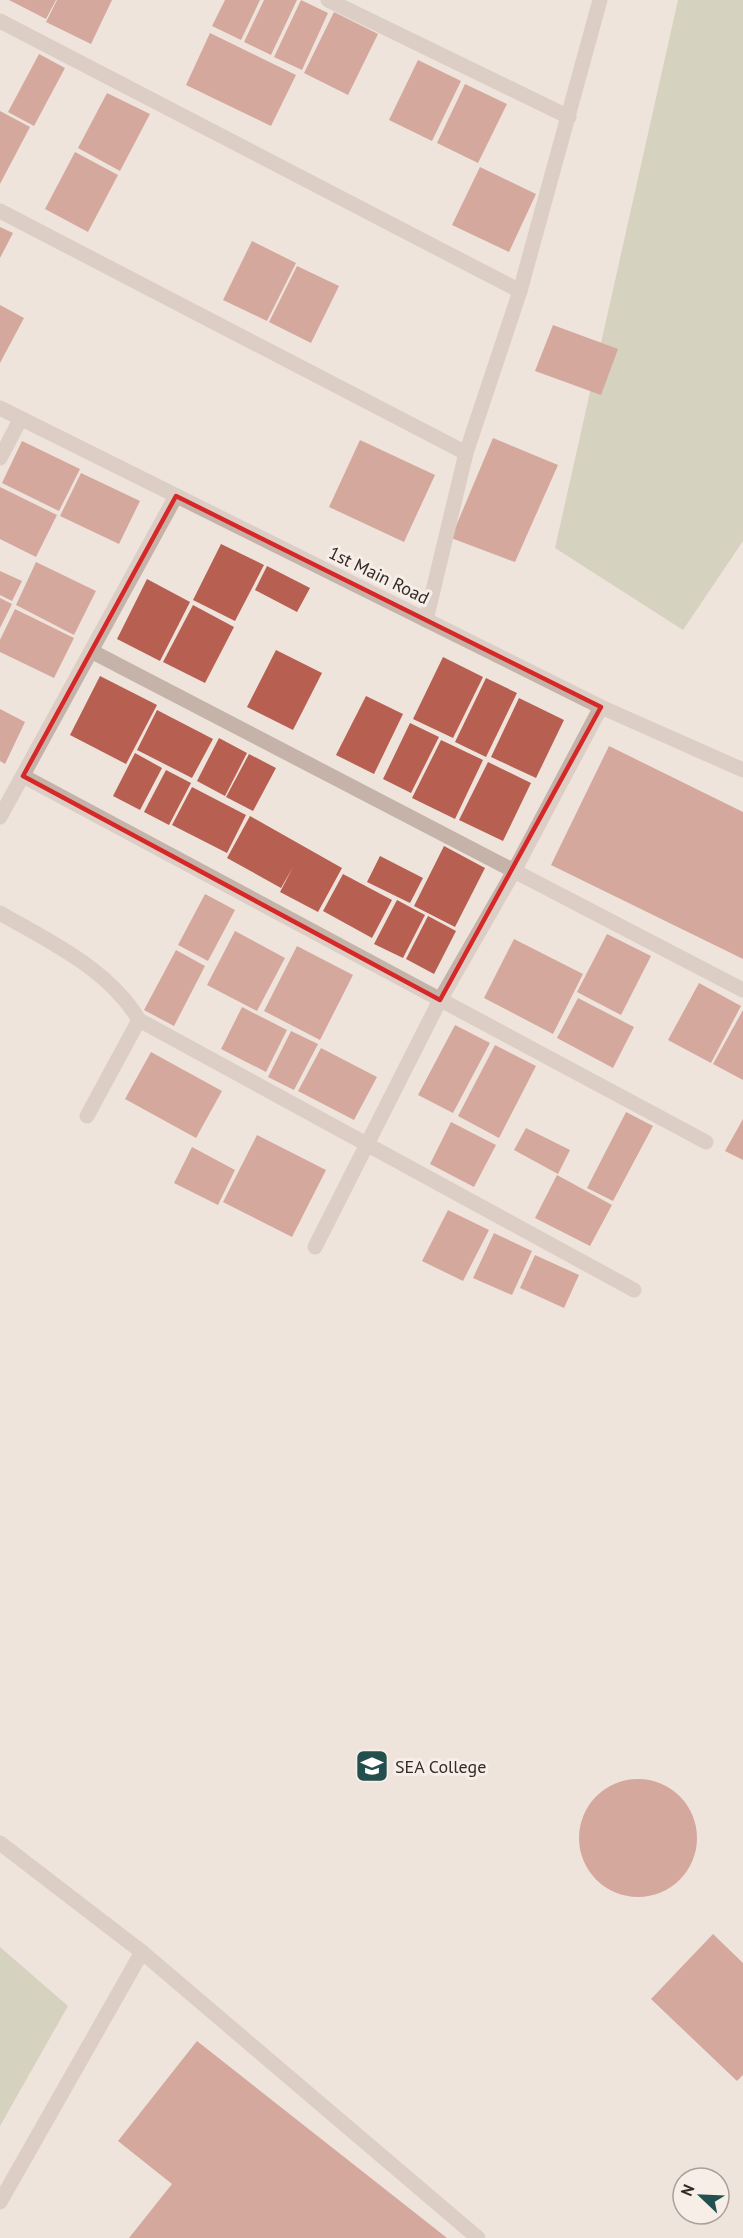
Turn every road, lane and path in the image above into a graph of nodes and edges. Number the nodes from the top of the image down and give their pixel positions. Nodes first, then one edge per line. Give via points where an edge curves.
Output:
1 (328, 0) edge
2 (600, 0) edge
3 (0, 21) edge
4 (569, 117) junction
5 (0, 212) edge
6 (520, 291) junction
7 (0, 408) edge
8 (20, 420) junction
9 (466, 453) junction
10 (0, 458) edge
11 (176, 496) junction
12 (426, 620) junction
13 (91, 651) junction
14 (601, 707) junction
15 (742, 769) edge
16 (23, 776) junction
17 (0, 817) edge
18 (514, 871) junction
19 (0, 913) edge
20 (743, 990) edge
21 (440, 1000) junction
22 (139, 1020) junction
23 (87, 1116) dead end
24 (706, 1142) dead end
25 (369, 1145) junction
26 (315, 1247) dead end
27 (634, 1290) dead end
28 (0, 1843) edge
29 (142, 1952) junction
30 (0, 2202) edge
31 (478, 2238) edge

1 - 4 street
2 - 4 street
3 - 6 street
4 - 6 street
5 - 9 street
6 - 9 street
7 - 8 street, 1st Main Road
8 - 10 street
8 - 11 street, 1st Main Road
9 - 12 street
11 - 12 street, 1st Main Road
11 - 13 street
12 - 14 street, 1st Main Road
13 - 16 street
13 - 18 street
14 - 15 street, 1st Main Road
14 - 18 street
16 - 17 street
16 - 21 street
18 - 20 street
18 - 21 street
19 - 22 street via 76,957 126,998
21 - 24 street
21 - 25 street
22 - 23 street
22 - 25 street
25 - 26 street
25 - 27 street
28 - 29 street
29 - 30 street
29 - 31 street

